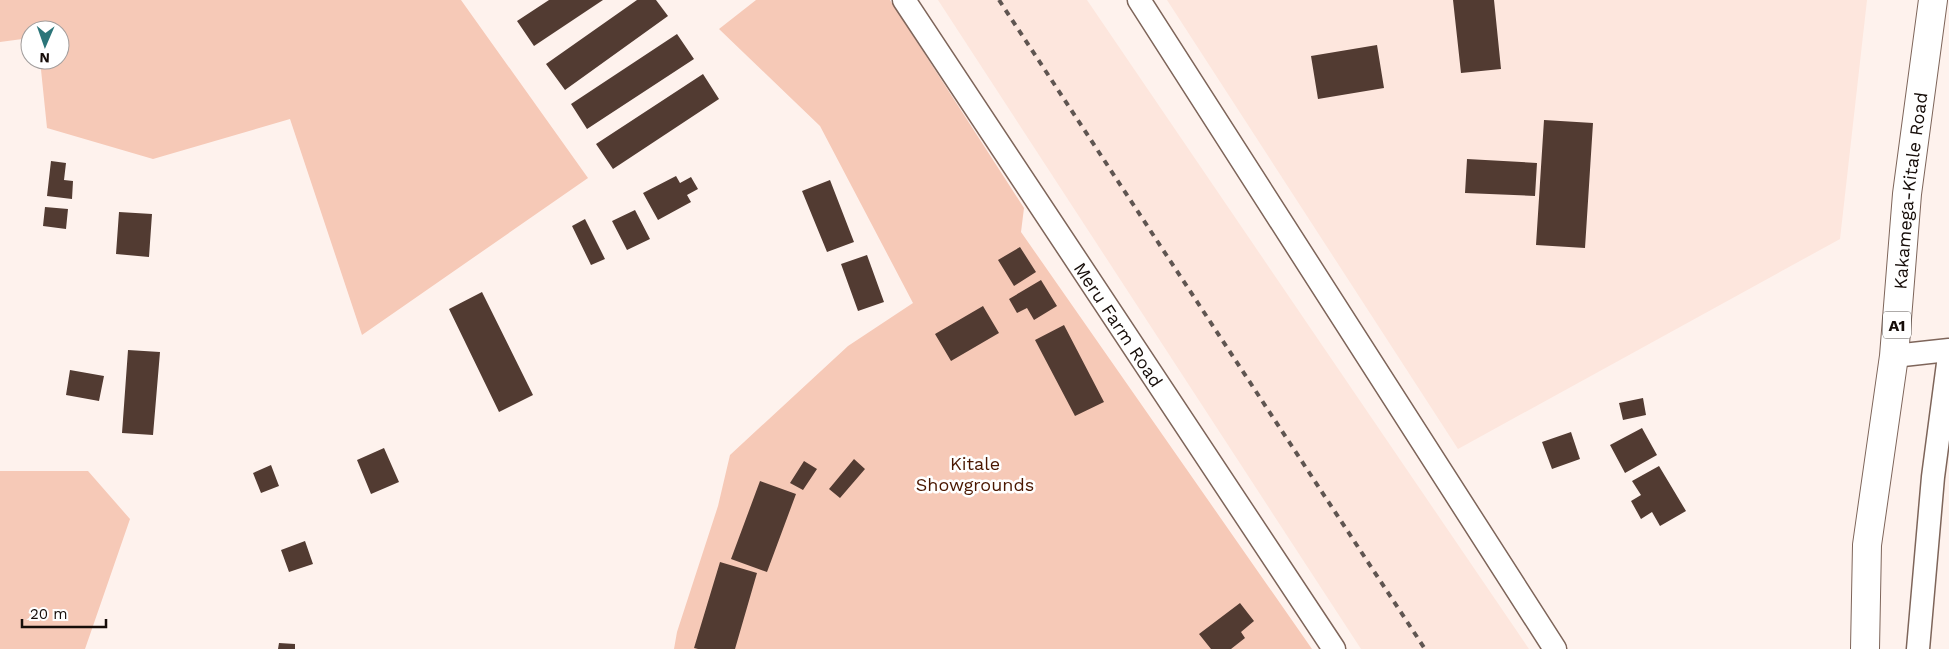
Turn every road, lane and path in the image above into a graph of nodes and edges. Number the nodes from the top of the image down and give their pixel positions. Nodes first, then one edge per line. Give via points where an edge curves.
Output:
1 (904, 0) edge
2 (1139, 0) edge
3 (1933, 0) edge
4 (1949, 350) edge
5 (1894, 356) junction
6 (1949, 356) edge
7 (1943, 450) edge
8 (1334, 649) edge
9 (1555, 649) edge
10 (1865, 649) edge
11 (1918, 649) edge

1 - 8 street, Meru Farm Road
2 - 9 street
3 - 5 highway, Kakamega-Kitale Road / A1 via 1907,194
4 - 5 street
5 - 10 highway, Kakamega-Kitale Road / A1 via 1867,545
6 - 7 street
7 - 11 street

